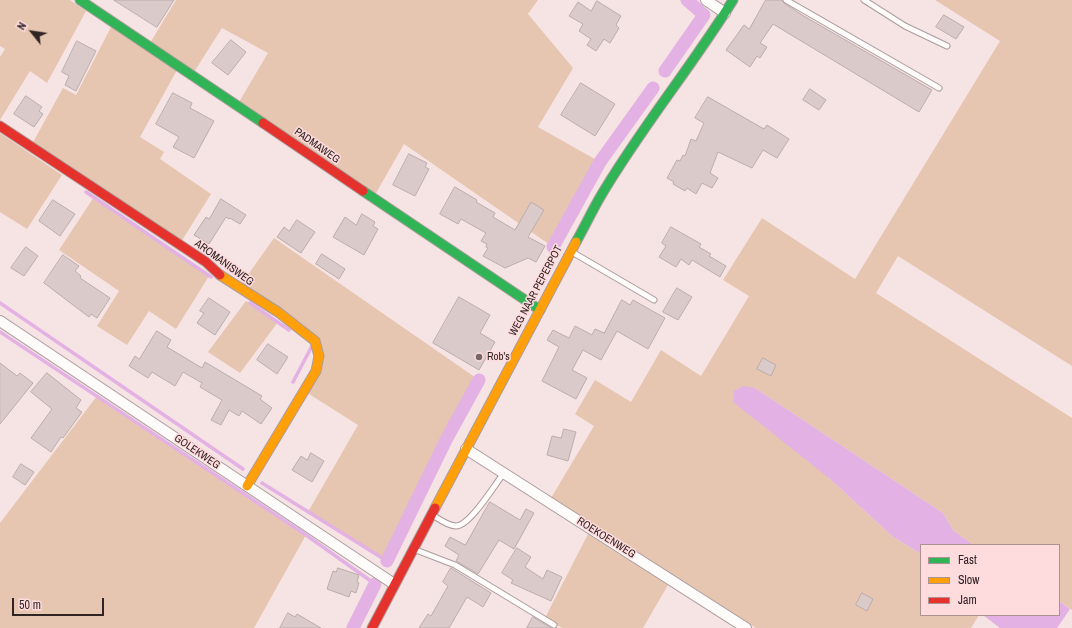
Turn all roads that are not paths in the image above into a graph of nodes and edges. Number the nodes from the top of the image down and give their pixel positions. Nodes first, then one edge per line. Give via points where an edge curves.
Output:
1 (80, 0) edge
2 (706, 0) edge
3 (733, 0) edge
4 (786, 0) edge
5 (864, 0) edge
6 (725, 14) junction
7 (947, 46) dead end
8 (939, 88) dead end
9 (0, 126) edge
10 (571, 251) junction
11 (654, 300) dead end
12 (540, 310) junction
13 (0, 321) edge
14 (466, 449) junction
15 (504, 473) junction
16 (247, 486) junction
17 (431, 514) junction
18 (413, 549) junction
19 (394, 584) junction
20 (554, 625) dead end
21 (372, 628) edge
22 (746, 628) edge

1 - 12 street, PADMAWEG
2 - 6 street
3 - 6 street, WEG NAAR PEPERPOT
4 - 8 lane
5 - 7 lane via 905,26
6 - 10 street, WEG NAAR PEPERPOT via 629,152 599,199
9 - 16 street, AROMANISWEG via 206,262 217,274 315,341 320,350 316,371
10 - 11 lane
10 - 12 street, WEG NAAR PEPERPOT
12 - 14 street, WEG NAAR PEPERPOT
13 - 16 street, GOLEKWEG
14 - 15 street, ROEKOENWEG
14 - 17 street, WEG NAAR PEPERPOT
15 - 17 lane via 462,525 455,526
15 - 22 street, ROEKOENWEG
16 - 19 street, GOLEKWEG
17 - 18 street, WEG NAAR PEPERPOT
18 - 19 street, WEG NAAR PEPERPOT
18 - 20 lane via 455,565
19 - 21 street, WEG NAAR PEPERPOT

